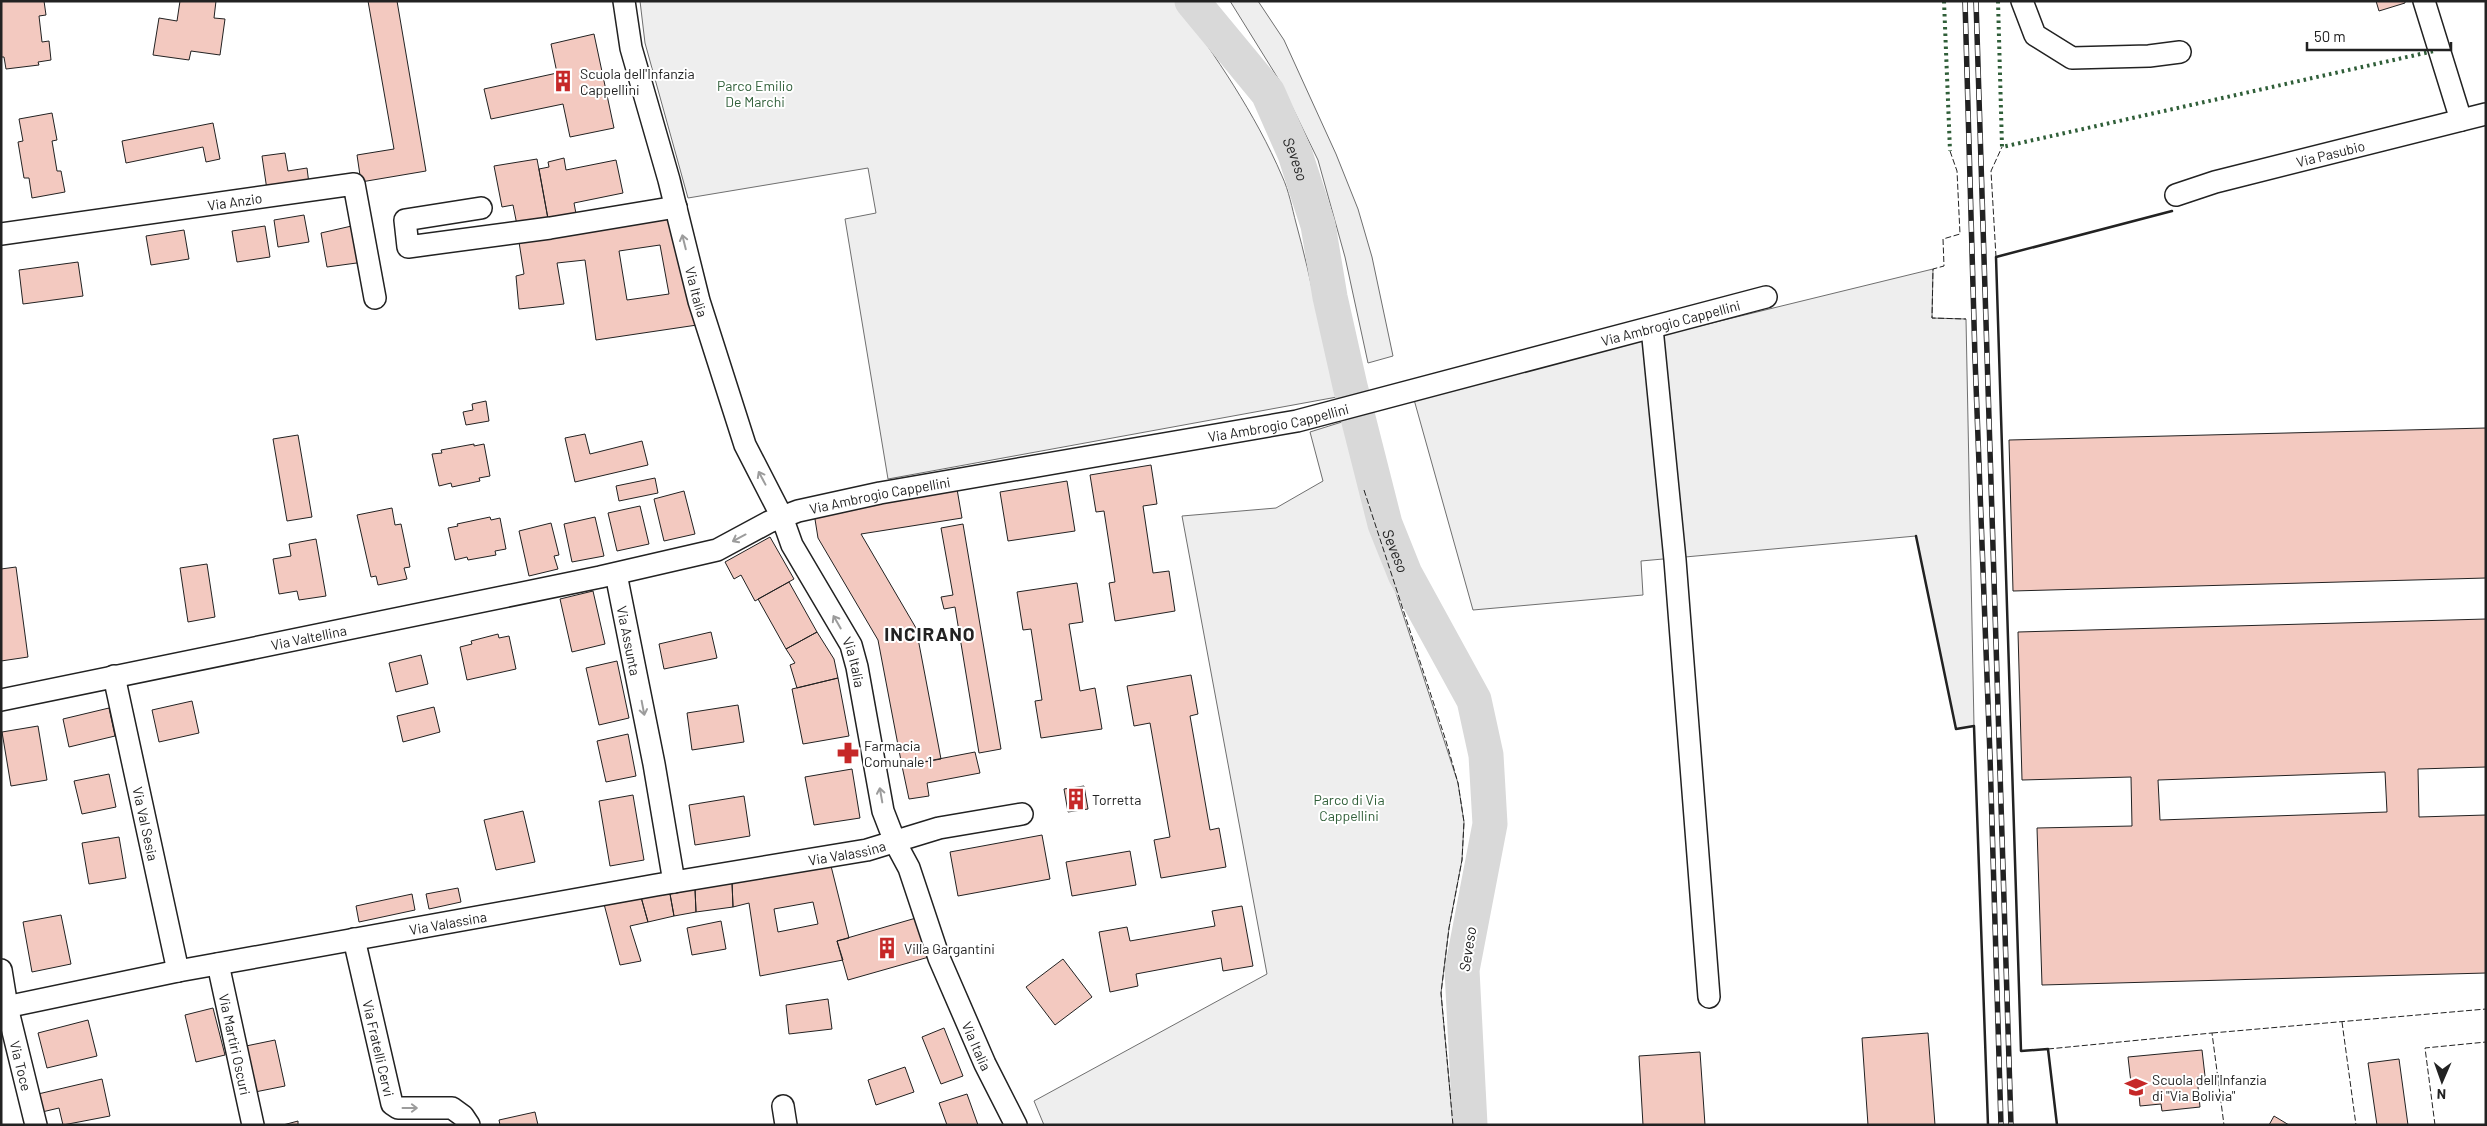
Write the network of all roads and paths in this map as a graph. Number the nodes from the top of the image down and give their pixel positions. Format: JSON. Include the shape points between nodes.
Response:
{"nodes":[{"id":1,"x":624,"y":1,"type":"edge"},
{"id":2,"x":2022,"y":1,"type":"edge"},
{"id":3,"x":2424,"y":1,"type":"edge"},
{"id":4,"x":2180,"y":52,"type":"dead end"},
{"id":5,"x":2486,"y":114,"type":"edge"},
{"id":6,"x":2461,"y":120,"type":"junction"},
{"id":7,"x":2176,"y":195,"type":"dead end"},
{"id":8,"x":676,"y":207,"type":"junction"},
{"id":9,"x":481,"y":208,"type":"dead end"},
{"id":10,"x":1,"y":234,"type":"edge"},
{"id":11,"x":1766,"y":297,"type":"dead end"},
{"id":12,"x":375,"y":298,"type":"dead end"},
{"id":13,"x":1652,"y":328,"type":"junction"},
{"id":14,"x":782,"y":516,"type":"junction"},
{"id":15,"x":616,"y":574,"type":"junction"},
{"id":16,"x":114,"y":676,"type":"junction"},
{"id":17,"x":1,"y":700,"type":"edge"},
{"id":18,"x":1022,"y":814,"type":"dead end"},
{"id":19,"x":895,"y":842,"type":"junction"},
{"id":20,"x":674,"y":882,"type":"junction"},
{"id":21,"x":354,"y":938,"type":"junction"},
{"id":22,"x":218,"y":964,"type":"junction"},
{"id":23,"x":1,"y":970,"type":"edge"},
{"id":24,"x":178,"y":971,"type":"junction"},
{"id":25,"x":1710,"y":997,"type":"dead end"},
{"id":26,"x":4,"y":1007,"type":"edge"},
{"id":27,"x":36,"y":1125,"type":"edge"},
{"id":28,"x":253,"y":1125,"type":"edge"},
{"id":29,"x":469,"y":1125,"type":"edge"},
{"id":30,"x":1016,"y":1125,"type":"edge"}],
"edges":[{"from":1,"to":8,"type":"street","name":"Via Italia","via":[[631,48]]},
{"from":2,"to":4,"type":"street","via":[[2035,35],[2072,58]]},
{"from":3,"to":6,"type":"street"},
{"from":5,"to":6,"type":"street","name":"Via Pasubio"},
{"from":6,"to":7,"type":"street","name":"Via Pasubio","via":[[2215,182]]},
{"from":8,"to":9,"type":"street","via":[[533,231],[408,247],[405,220]]},
{"from":14,"to":8,"type":"street","name":"Via Italia","one_way":true,"via":[[745,445],[710,341]]},
{"from":10,"to":12,"type":"street","name":"Via Anzio","via":[[354,184]]},
{"from":11,"to":13,"type":"street","name":"Via Ambrogio Cappellini"},
{"from":13,"to":14,"type":"street","name":"Via Ambrogio Cappellini","via":[[1297,421],[880,493]]},
{"from":13,"to":25,"type":"street","via":[[1676,570]]},
{"from":14,"to":15,"type":"street","one_way":true,"via":[[717,550]]},
{"from":19,"to":14,"type":"street","name":"Via Italia","one_way":true,"via":[[883,811],[858,667],[851,645],[792,545]]},
{"from":15,"to":16,"type":"street","name":"Via Valtellina"},
{"from":15,"to":20,"type":"street","name":"Via Assunta","one_way":true},
{"from":16,"to":17,"type":"street","name":"Via Valtellina"},
{"from":16,"to":24,"type":"street","name":"Via Val Sesia"},
{"from":18,"to":19,"type":"street","name":"Via Valassina","via":[[939,828]]},
{"from":19,"to":20,"type":"street","name":"Via Valassina","via":[[867,850]]},
{"from":19,"to":30,"type":"street","name":"Via Italia","via":[[909,868],[939,958],[985,1064]]},
{"from":20,"to":21,"type":"street","name":"Via Valassina"},
{"from":21,"to":22,"type":"street","name":"Via Valassina"},
{"from":21,"to":29,"type":"street","name":"Via Fratelli Cervi","one_way":true,"via":[[392,1104],[398,1108],[457,1110]]},
{"from":22,"to":24,"type":"street","name":"Via Valassina"},
{"from":22,"to":28,"type":"street","name":"Via Martiri Oscuri"},
{"from":23,"to":26,"type":"street","name":"Via Toce"},
{"from":24,"to":26,"type":"street","name":"Via Valassina"},
{"from":26,"to":27,"type":"street","name":"Via Toce"}]}
